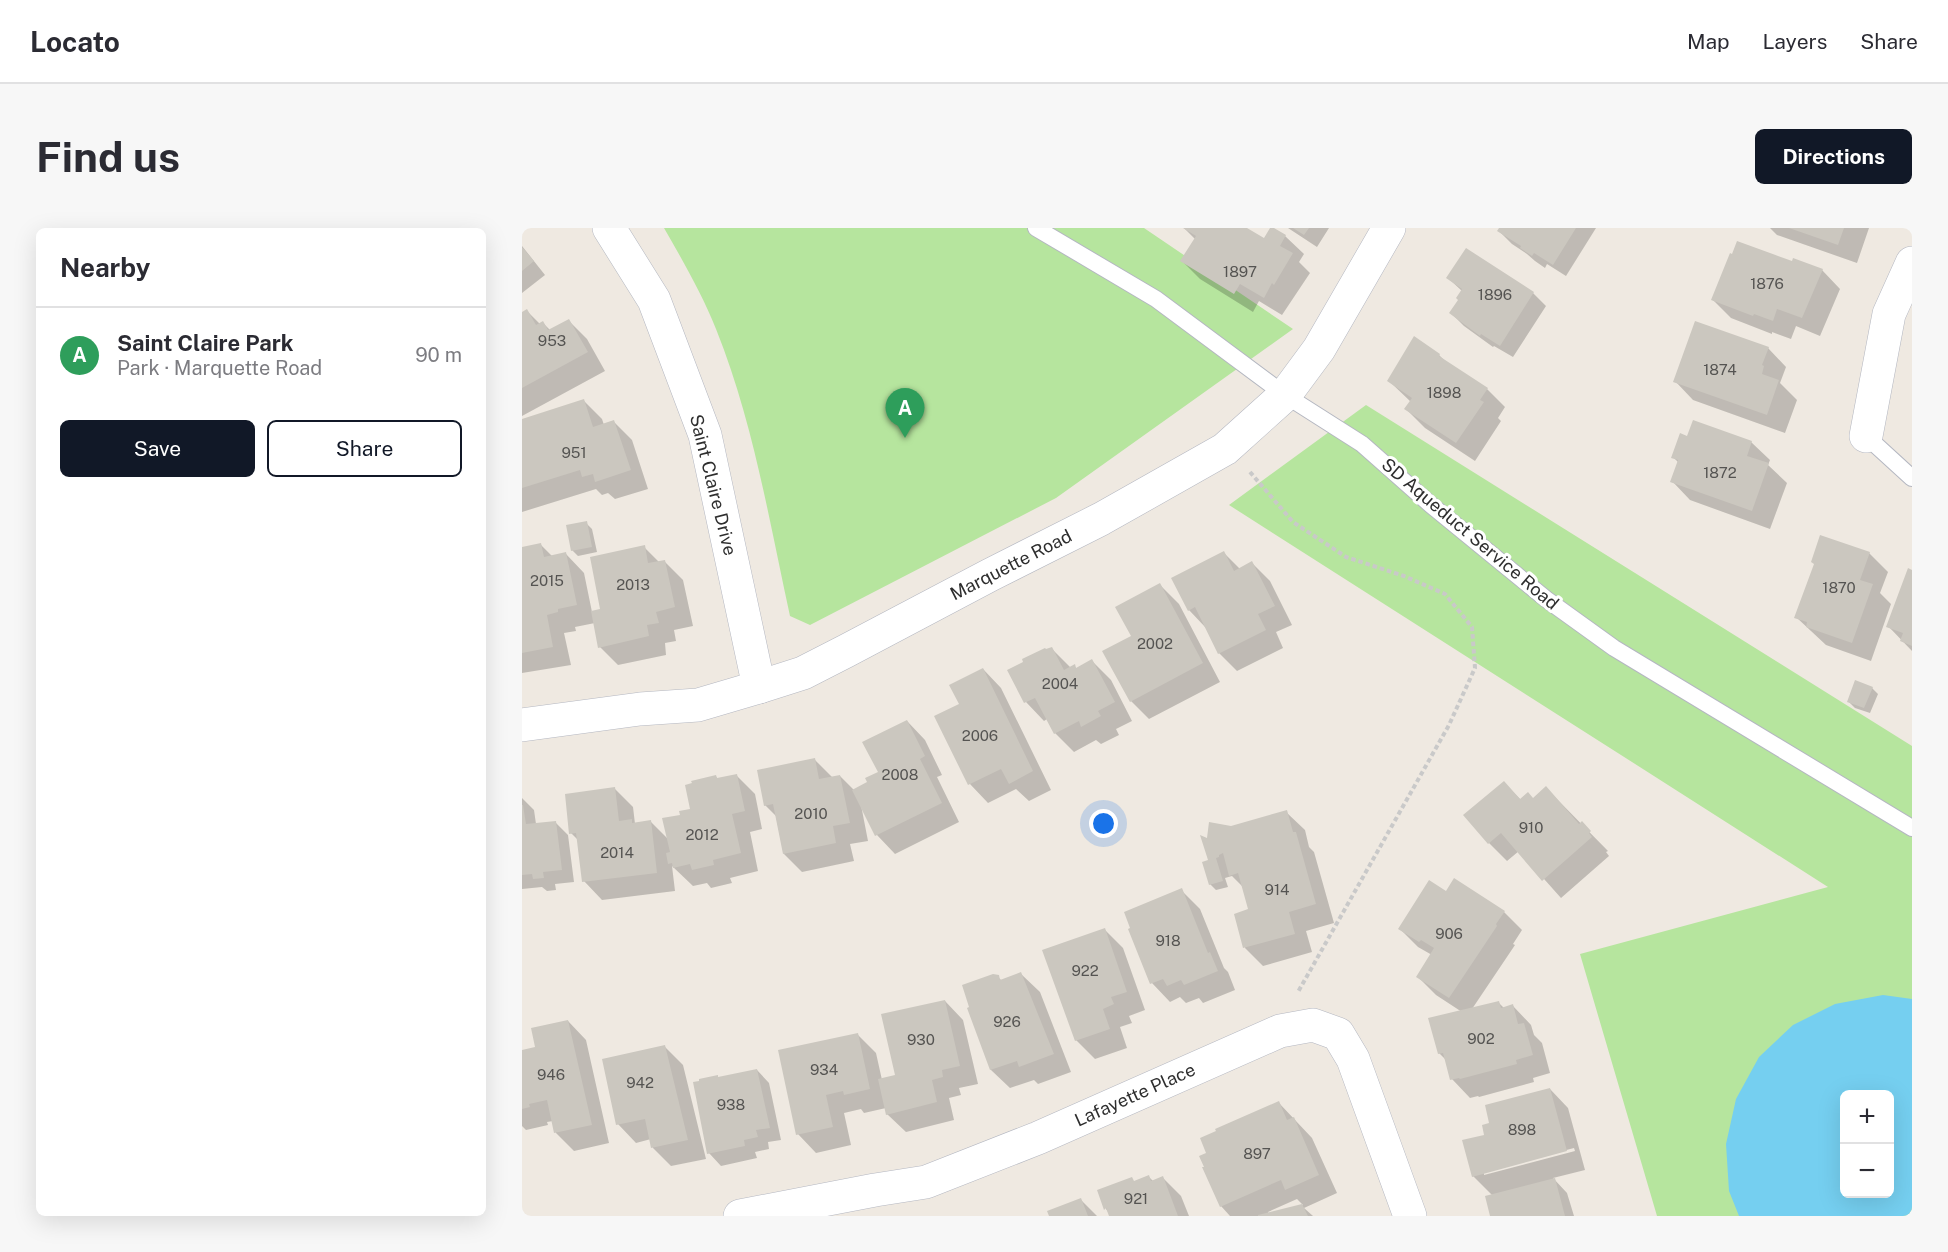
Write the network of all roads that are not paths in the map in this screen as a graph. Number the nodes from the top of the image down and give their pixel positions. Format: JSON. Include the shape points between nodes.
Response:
{"nodes":[{"id":1,"x":609,"y":228,"type":"edge"},
{"id":2,"x":1036,"y":228,"type":"edge"},
{"id":3,"x":1389,"y":228,"type":"edge"},
{"id":4,"x":1912,"y":263,"type":"edge"},
{"id":5,"x":1285,"y":395,"type":"junction"},
{"id":6,"x":1866,"y":436,"type":"joint"},
{"id":7,"x":1912,"y":478,"type":"edge"},
{"id":8,"x":759,"y":687,"type":"junction"},
{"id":9,"x":522,"y":725,"type":"edge"},
{"id":10,"x":1912,"y":828,"type":"edge"},
{"id":11,"x":740,"y":1216,"type":"edge"},
{"id":12,"x":1410,"y":1216,"type":"edge"}],
"edges":[{"from":1,"to":8,"type":"street","name":"Saint Claire Drive","via":[[654,300],[705,435]]},
{"from":2,"to":5,"type":"lane","name":"SD Aqueduct Service Road","via":[[1156,299]]},
{"from":3,"to":5,"type":"street","name":"Marquette Road","via":[[1319,350]]},
{"from":4,"to":6,"type":"street","via":[[1888,314]]},
{"from":5,"to":8,"type":"street","name":"Marquette Road","via":[[1226,449],[1101,519],[802,673]]},
{"from":5,"to":10,"type":"lane","name":"SD Aqueduct Service Road","via":[[1362,444],[1537,592],[1614,648]]},
{"from":6,"to":7,"type":"lane"},
{"from":8,"to":9,"type":"street","name":"Marquette Road","via":[[698,705]]},
{"from":11,"to":12,"type":"street","name":"Lafayette Place","via":[[926,1182],[1038,1138],[1280,1031],[1313,1025],[1338,1034],[1353,1059]]}]}
